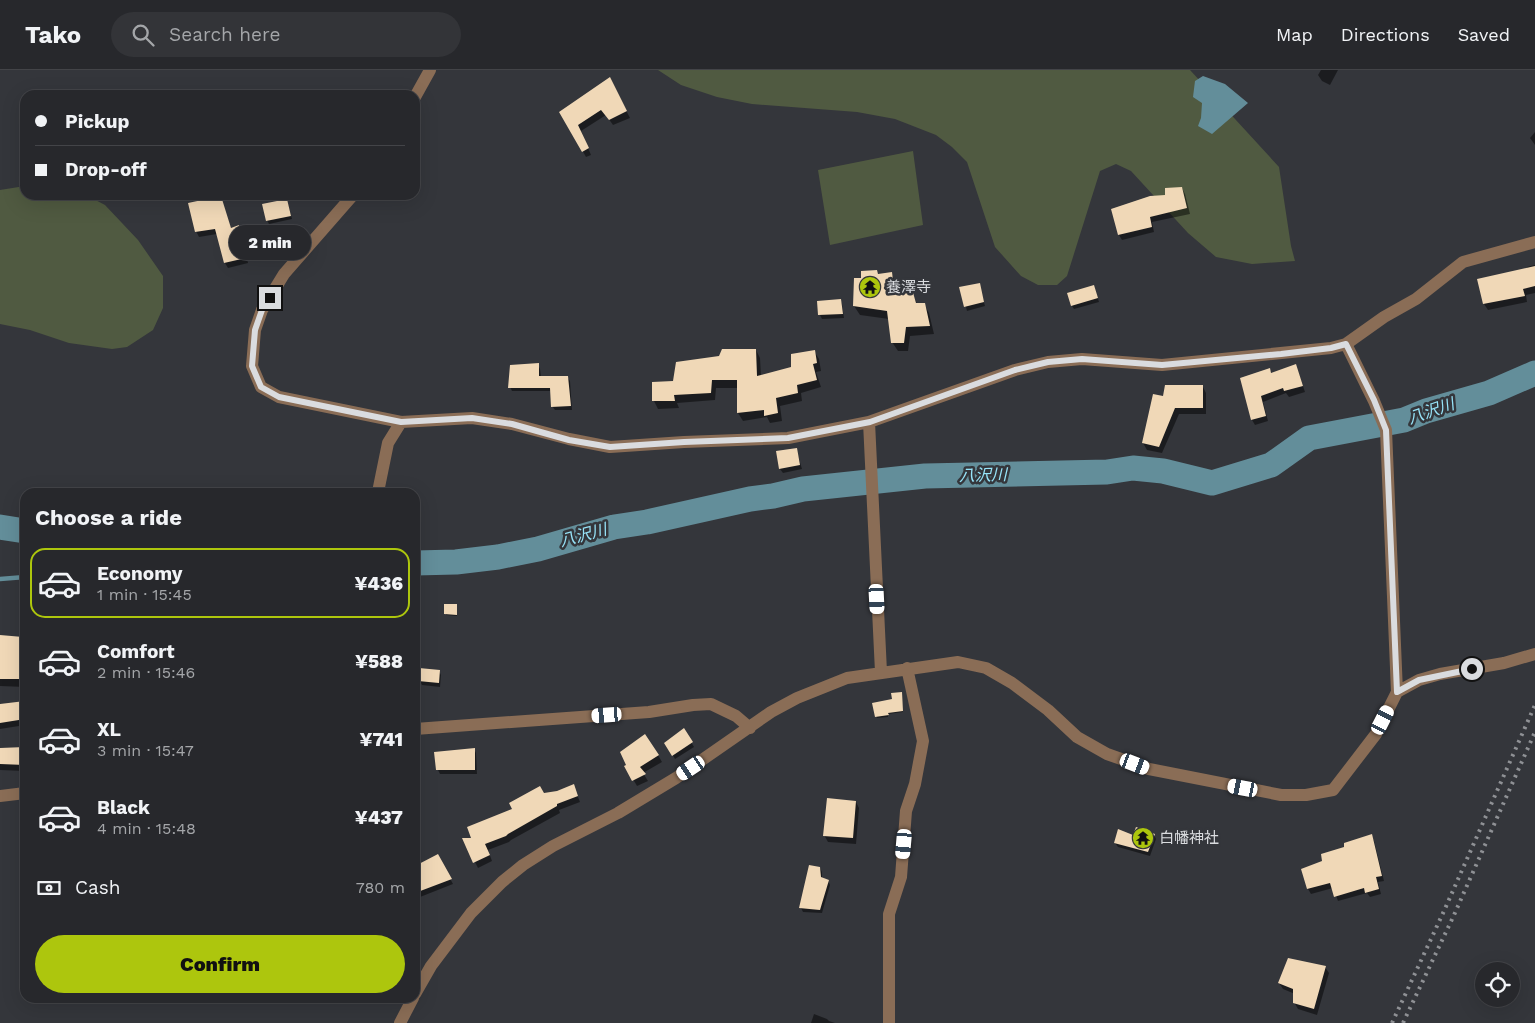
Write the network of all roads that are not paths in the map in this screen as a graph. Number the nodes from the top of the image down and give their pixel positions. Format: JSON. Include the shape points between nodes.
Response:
{"nodes":[{"id":1,"x":430,"y":70,"type":"edge"},
{"id":2,"x":419,"y":90,"type":"edge"},
{"id":3,"x":349,"y":200,"type":"edge"},
{"id":4,"x":1535,"y":242,"type":"edge"},
{"id":5,"x":1346,"y":344,"type":"junction"},
{"id":6,"x":401,"y":422,"type":"junction"},
{"id":7,"x":870,"y":422,"type":"junction"},
{"id":8,"x":379,"y":488,"type":"edge"},
{"id":9,"x":1535,"y":654,"type":"edge"},
{"id":10,"x":907,"y":668,"type":"junction"},
{"id":11,"x":881,"y":672,"type":"junction"},
{"id":12,"x":1397,"y":692,"type":"junction"},
{"id":13,"x":750,"y":728,"type":"junction"},
{"id":14,"x":420,"y":729,"type":"edge"},
{"id":15,"x":20,"y":794,"type":"edge"},
{"id":16,"x":0,"y":796,"type":"edge"},
{"id":17,"x":420,"y":985,"type":"edge"},
{"id":18,"x":410,"y":1003,"type":"edge"},
{"id":19,"x":400,"y":1023,"type":"edge"},
{"id":20,"x":889,"y":1023,"type":"edge"}],
"edges":[{"from":1,"to":2,"type":"street"},
{"from":3,"to":6,"type":"street","via":[[284,274],[262,310],[255,330],[252,366],[261,387],[279,397]]},
{"from":4,"to":5,"type":"street","via":[[1463,262],[1416,299],[1384,316]]},
{"from":5,"to":7,"type":"street","via":[[1281,354],[1162,365],[1082,359],[1048,362],[1015,370]]},
{"from":5,"to":12,"type":"street","via":[[1386,430]]},
{"from":6,"to":7,"type":"street","via":[[472,418],[610,447],[788,438]]},
{"from":6,"to":8,"type":"street","via":[[388,443]]},
{"from":7,"to":11,"type":"street"},
{"from":9,"to":12,"type":"street","via":[[1433,676]]},
{"from":10,"to":11,"type":"street"},
{"from":10,"to":12,"type":"street","via":[[958,662],[986,668],[1012,683],[1077,737],[1107,754],[1149,769],[1281,795],[1333,790],[1376,734]]},
{"from":10,"to":20,"type":"street","via":[[923,741],[906,811],[901,877],[889,914]]},
{"from":11,"to":13,"type":"street","via":[[847,678],[816,689],[771,712]]},
{"from":13,"to":14,"type":"street","via":[[736,716],[711,704]]},
{"from":13,"to":17,"type":"street","via":[[676,778],[523,865],[471,913]]},
{"from":15,"to":16,"type":"street"},
{"from":18,"to":19,"type":"street"}]}
